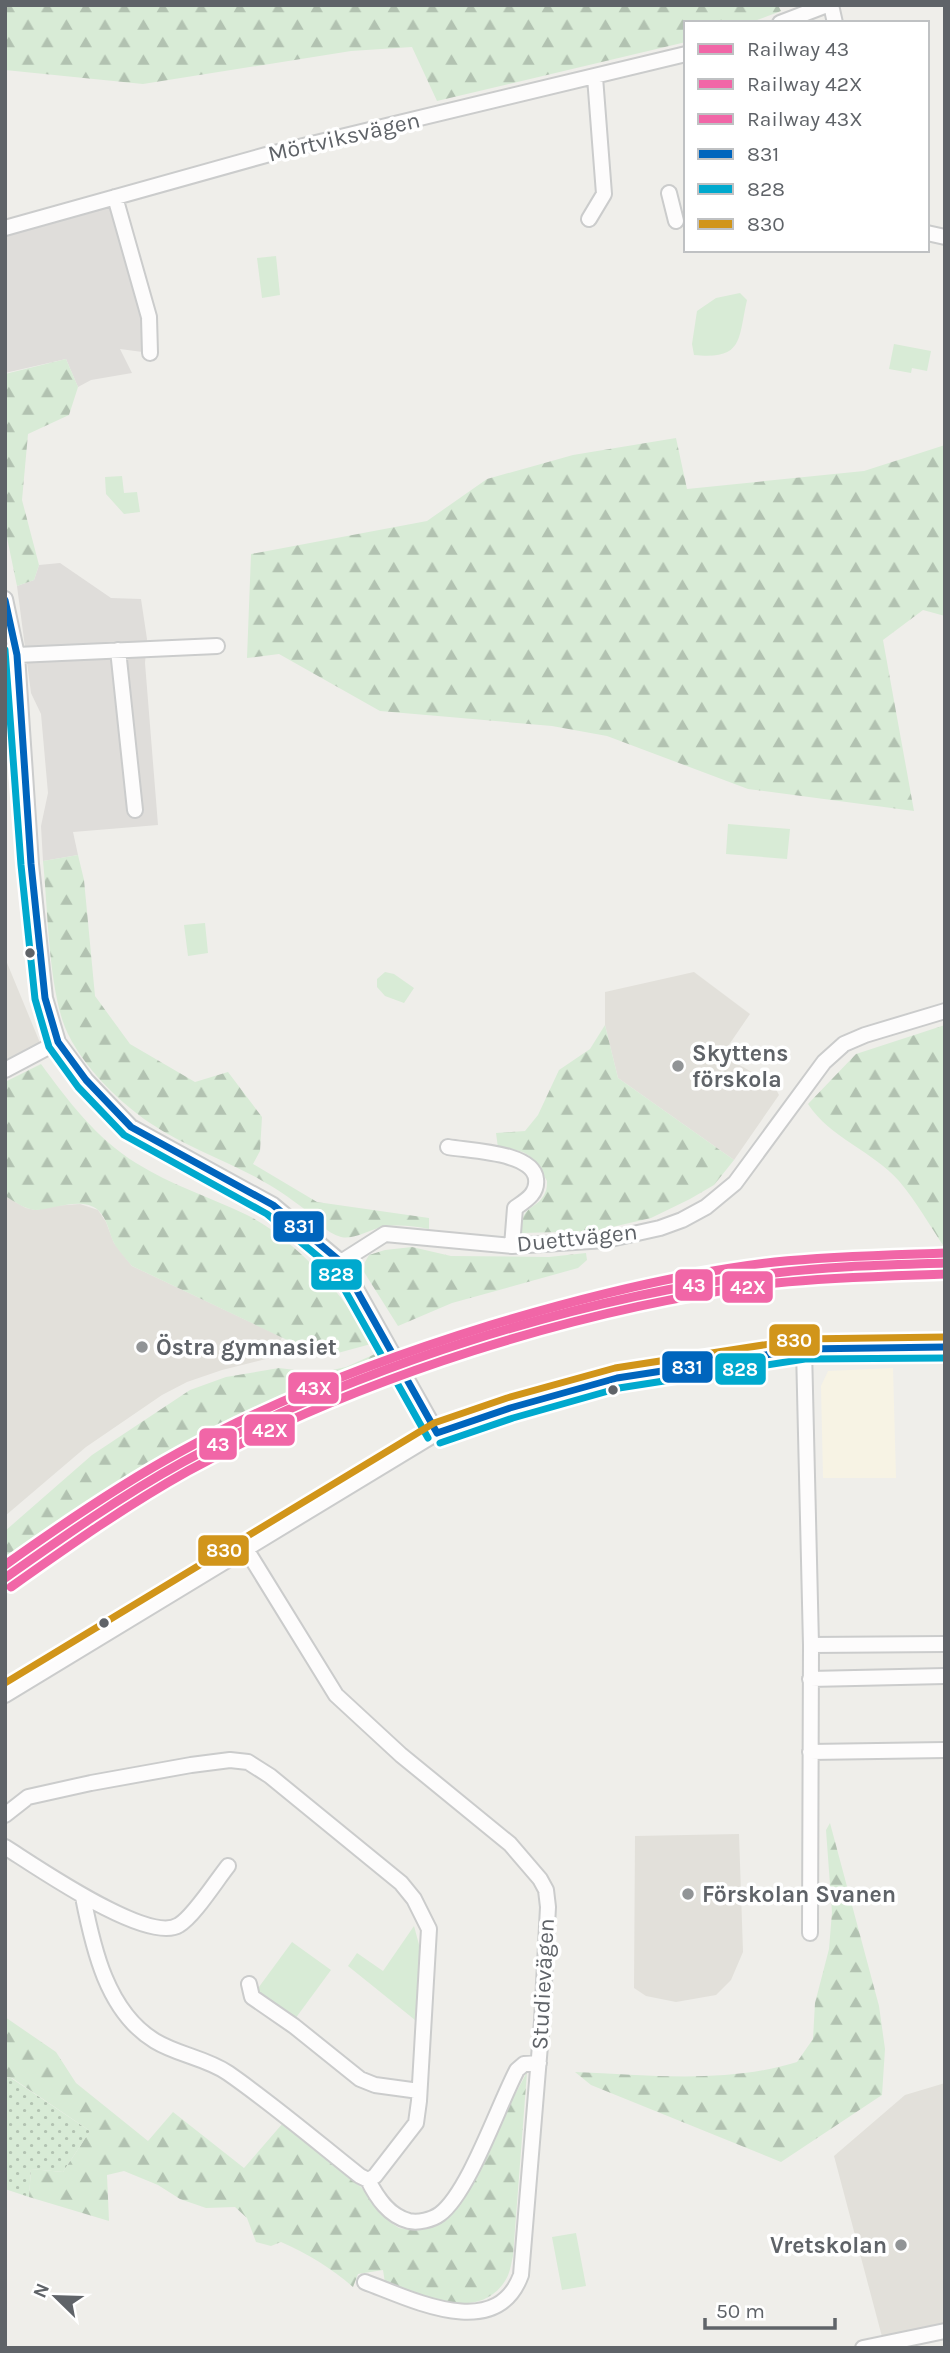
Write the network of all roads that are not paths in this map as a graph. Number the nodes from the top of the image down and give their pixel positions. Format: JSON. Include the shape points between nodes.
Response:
{"nodes":[{"id":1,"x":829,"y":5,"type":"edge"},
{"id":2,"x":785,"y":21,"type":"edge"},
{"id":3,"x":684,"y":55,"type":"edge"},
{"id":4,"x":595,"y":77,"type":"junction"},
{"id":5,"x":669,"y":193,"type":"dead end"},
{"id":6,"x":115,"y":197,"type":"junction"},
{"id":7,"x":590,"y":219,"type":"dead end"},
{"id":8,"x":676,"y":221,"type":"dead end"},
{"id":9,"x":5,"y":228,"type":"edge"},
{"id":10,"x":150,"y":353,"type":"dead end"},
{"id":11,"x":5,"y":599,"type":"edge"},
{"id":12,"x":217,"y":646,"type":"dead end"},
{"id":13,"x":118,"y":650,"type":"junction"},
{"id":14,"x":17,"y":655,"type":"junction"},
{"id":15,"x":135,"y":810,"type":"dead end"},
{"id":16,"x":945,"y":1011,"type":"edge"},
{"id":17,"x":58,"y":1042,"type":"junction"},
{"id":18,"x":5,"y":1070,"type":"edge"},
{"id":19,"x":448,"y":1147,"type":"dead end"},
{"id":20,"x":512,"y":1246,"type":"junction"},
{"id":21,"x":341,"y":1262,"type":"junction"},
{"id":22,"x":945,"y":1347,"type":"edge"},
{"id":23,"x":804,"y":1349,"type":"junction"},
{"id":24,"x":437,"y":1433,"type":"junction"},
{"id":25,"x":246,"y":1549,"type":"junction"},
{"id":26,"x":945,"y":1644,"type":"edge"},
{"id":27,"x":811,"y":1645,"type":"junction"},
{"id":28,"x":945,"y":1676,"type":"edge"},
{"id":29,"x":810,"y":1679,"type":"junction"},
{"id":30,"x":5,"y":1695,"type":"edge"},
{"id":31,"x":945,"y":1750,"type":"edge"},
{"id":32,"x":810,"y":1752,"type":"junction"},
{"id":33,"x":5,"y":1815,"type":"edge"},
{"id":34,"x":5,"y":1847,"type":"edge"},
{"id":35,"x":228,"y":1866,"type":"dead end"},
{"id":36,"x":83,"y":1897,"type":"junction"},
{"id":37,"x":810,"y":1933,"type":"dead end"},
{"id":38,"x":249,"y":1984,"type":"dead end"},
{"id":39,"x":539,"y":2063,"type":"junction"},
{"id":40,"x":419,"y":2091,"type":"junction"},
{"id":41,"x":368,"y":2180,"type":"junction"},
{"id":42,"x":365,"y":2282,"type":"dead end"},
{"id":43,"x":945,"y":2331,"type":"edge"},
{"id":44,"x":863,"y":2348,"type":"edge"}],
"edges":[{"from":1,"to":2,"type":"street"},
{"from":3,"to":4,"type":"street","name":"Mörtviksvägen"},
{"from":4,"to":6,"type":"street","name":"Mörtviksvägen","via":[[266,155]]},
{"from":4,"to":7,"type":"street","via":[[604,194]]},
{"from":5,"to":8,"type":"street"},
{"from":6,"to":9,"type":"street","name":"Mörtviksvägen"},
{"from":6,"to":10,"type":"street","via":[[149,317]]},
{"from":11,"to":14,"type":"street"},
{"from":12,"to":13,"type":"street"},
{"from":13,"to":14,"type":"street"},
{"from":13,"to":15,"type":"street"},
{"from":14,"to":17,"type":"street","via":[[31,864],[46,998]]},
{"from":16,"to":20,"type":"street","name":"Duettvägen","via":[[844,1044],[824,1062],[735,1183],[706,1207],[660,1228],[606,1240]]},
{"from":17,"to":18,"type":"street"},
{"from":17,"to":21,"type":"street","via":[[86,1080],[131,1127],[273,1205]]},
{"from":19,"to":20,"type":"street","via":[[511,1157],[528,1164],[537,1177],[536,1189],[515,1208]]},
{"from":20,"to":21,"type":"street","name":"Duettvägen","via":[[385,1234]]},
{"from":21,"to":24,"type":"street"},
{"from":22,"to":23,"type":"street"},
{"from":23,"to":24,"type":"street","via":[[617,1378]]},
{"from":23,"to":27,"type":"street"},
{"from":24,"to":25,"type":"street"},
{"from":25,"to":30,"type":"street"},
{"from":25,"to":39,"type":"street","name":"Studievägen","via":[[335,1695],[510,1844],[546,1890]]},
{"from":26,"to":27,"type":"street"},
{"from":27,"to":29,"type":"street"},
{"from":28,"to":29,"type":"street"},
{"from":29,"to":32,"type":"street"},
{"from":31,"to":32,"type":"street"},
{"from":32,"to":37,"type":"street"},
{"from":33,"to":40,"type":"street","via":[[28,1797],[191,1765],[248,1762],[270,1776],[401,1883],[429,1929]]},
{"from":34,"to":36,"type":"street"},
{"from":35,"to":36,"type":"street","via":[[179,1926],[138,1923]]},
{"from":36,"to":41,"type":"street","via":[[92,1943],[130,2024],[156,2042],[227,2072]]},
{"from":38,"to":40,"type":"street","via":[[252,1997],[360,2079]]},
{"from":39,"to":41,"type":"street","via":[[524,2064],[517,2070],[472,2167],[438,2216],[416,2222],[397,2218],[376,2197]]},
{"from":39,"to":42,"type":"street","name":"Studievägen","via":[[521,2275],[509,2297],[474,2312],[443,2310]]},
{"from":40,"to":41,"type":"street","via":[[416,2123]]},
{"from":43,"to":44,"type":"street"}]}
